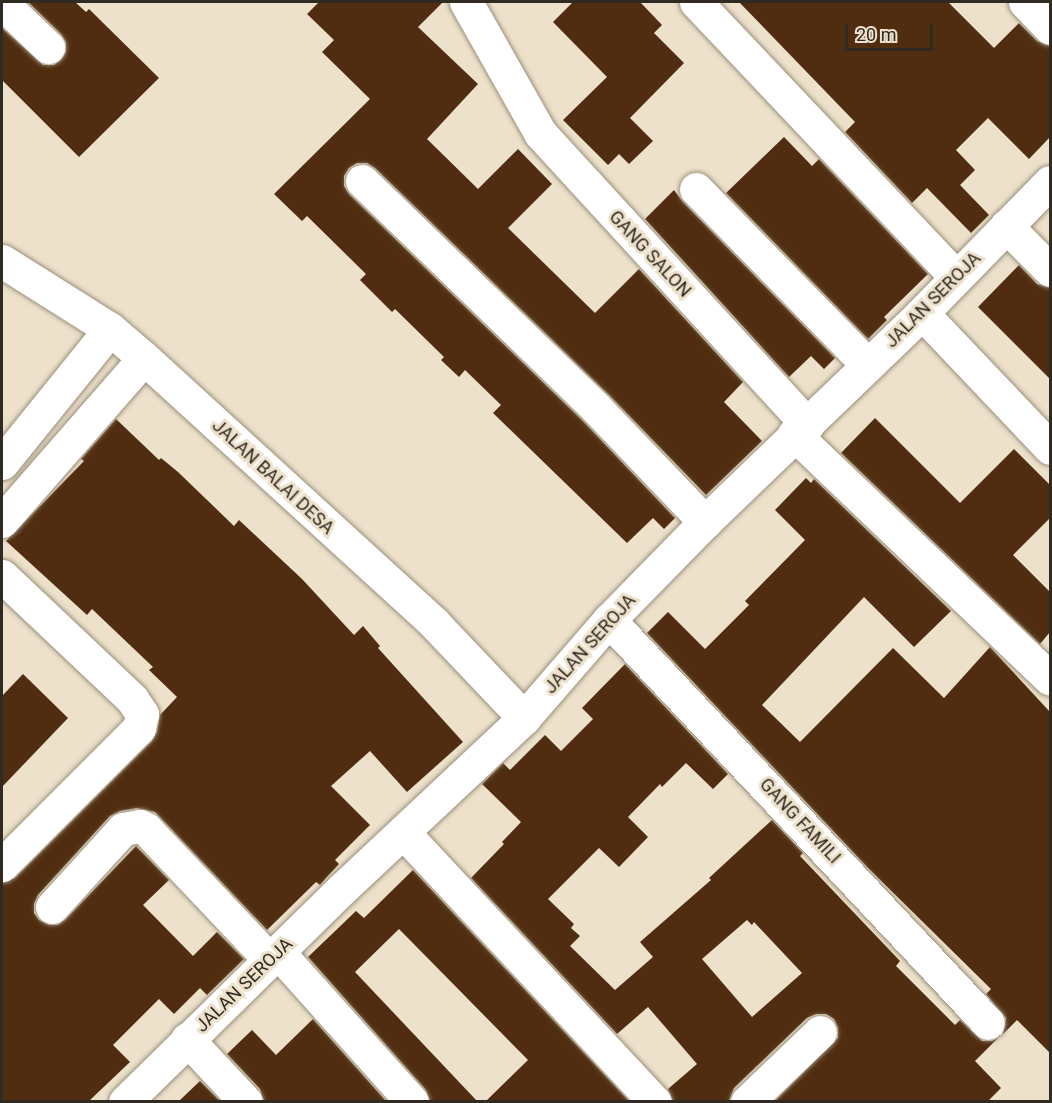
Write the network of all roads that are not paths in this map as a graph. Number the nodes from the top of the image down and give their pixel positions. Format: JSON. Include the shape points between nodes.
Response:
{"nodes":[{"id":1,"x":466,"y":2,"type":"edge"},
{"id":2,"x":696,"y":2,"type":"edge"},
{"id":3,"x":1025,"y":2,"type":"edge"},
{"id":4,"x":2,"y":3,"type":"edge"},
{"id":5,"x":1050,"y":28,"type":"edge"},
{"id":6,"x":48,"y":47,"type":"dead end"},
{"id":7,"x":362,"y":181,"type":"dead end"},
{"id":8,"x":1050,"y":182,"type":"edge"},
{"id":9,"x":696,"y":189,"type":"dead end"},
{"id":10,"x":1006,"y":226,"type":"junction"},
{"id":11,"x":2,"y":261,"type":"edge"},
{"id":12,"x":1050,"y":270,"type":"edge"},
{"id":13,"x":956,"y":277,"type":"junction"},
{"id":14,"x":922,"y":314,"type":"junction"},
{"id":15,"x":110,"y":329,"type":"junction"},
{"id":16,"x":144,"y":358,"type":"junction"},
{"id":17,"x":868,"y":365,"type":"junction"},
{"id":18,"x":801,"y":429,"type":"junction"},
{"id":19,"x":1050,"y":448,"type":"edge"},
{"id":20,"x":2,"y":463,"type":"edge"},
{"id":21,"x":2,"y":521,"type":"edge"},
{"id":22,"x":705,"y":522,"type":"junction"},
{"id":23,"x":2,"y":576,"type":"edge"},
{"id":24,"x":609,"y":620,"type":"junction"},
{"id":25,"x":1050,"y":680,"type":"edge"},
{"id":26,"x":524,"y":718,"type":"junction"},
{"id":27,"x":403,"y":832,"type":"junction"},
{"id":28,"x":2,"y":865,"type":"edge"},
{"id":29,"x":51,"y":908,"type":"dead end"},
{"id":30,"x":274,"y":956,"type":"junction"},
{"id":31,"x":988,"y":1023,"type":"dead end"},
{"id":32,"x":820,"y":1032,"type":"dead end"},
{"id":33,"x":187,"y":1039,"type":"junction"},
{"id":34,"x":125,"y":1101,"type":"edge"},
{"id":35,"x":246,"y":1101,"type":"edge"},
{"id":36,"x":411,"y":1101,"type":"edge"},
{"id":37,"x":655,"y":1101,"type":"edge"},
{"id":38,"x":747,"y":1101,"type":"edge"}],
"edges":[{"from":1,"to":18,"type":"street","name":"GANG SALON","via":[[540,132]]},
{"from":2,"to":13,"type":"street"},
{"from":3,"to":5,"type":"street"},
{"from":4,"to":6,"type":"street"},
{"from":7,"to":22,"type":"street","via":[[596,408]]},
{"from":8,"to":10,"type":"street","name":"JALAN SEROJA"},
{"from":9,"to":17,"type":"street"},
{"from":10,"to":12,"type":"street"},
{"from":10,"to":13,"type":"street","name":"JALAN SEROJA"},
{"from":11,"to":15,"type":"street","name":"JALAN BALAI DESA"},
{"from":13,"to":14,"type":"street","name":"JALAN SEROJA"},
{"from":14,"to":17,"type":"street","name":"JALAN SEROJA"},
{"from":14,"to":19,"type":"street"},
{"from":15,"to":16,"type":"street","name":"JALAN BALAI DESA"},
{"from":15,"to":20,"type":"street"},
{"from":16,"to":21,"type":"street"},
{"from":16,"to":26,"type":"street","name":"JALAN BALAI DESA","via":[[434,623]]},
{"from":17,"to":18,"type":"street","name":"JALAN SEROJA"},
{"from":18,"to":22,"type":"street","name":"JALAN SEROJA"},
{"from":18,"to":25,"type":"street","name":"GANG SALON"},
{"from":22,"to":24,"type":"street","name":"JALAN SEROJA"},
{"from":23,"to":28,"type":"street","via":[[132,699],[142,714],[134,734]]},
{"from":24,"to":26,"type":"street","name":"JALAN SEROJA"},
{"from":24,"to":31,"type":"street","name":"GANG FAMILI"},
{"from":26,"to":27,"type":"street","name":"JALAN SEROJA"},
{"from":27,"to":30,"type":"street","name":"JALAN SEROJA"},
{"from":27,"to":37,"type":"street"},
{"from":29,"to":30,"type":"street","via":[[123,829],[140,826]]},
{"from":30,"to":33,"type":"street","name":"JALAN SEROJA"},
{"from":30,"to":36,"type":"street"},
{"from":32,"to":38,"type":"street"},
{"from":33,"to":34,"type":"street","name":"JALAN SEROJA"},
{"from":33,"to":35,"type":"street"}]}
